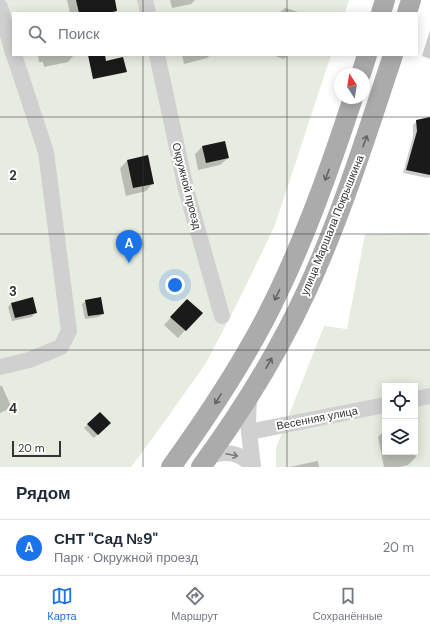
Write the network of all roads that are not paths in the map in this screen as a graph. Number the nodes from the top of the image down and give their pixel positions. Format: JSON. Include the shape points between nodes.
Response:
{"nodes":[{"id":1,"x":145,"y":0,"type":"edge"},
{"id":2,"x":385,"y":0,"type":"edge"},
{"id":3,"x":411,"y":0,"type":"edge"},
{"id":4,"x":0,"y":7,"type":"edge"},
{"id":5,"x":148,"y":12,"type":"edge"},
{"id":6,"x":381,"y":12,"type":"edge"},
{"id":7,"x":407,"y":12,"type":"edge"},
{"id":8,"x":4,"y":38,"type":"edge"},
{"id":9,"x":12,"y":52,"type":"edge"},
{"id":10,"x":14,"y":56,"type":"edge"},
{"id":11,"x":157,"y":56,"type":"edge"},
{"id":12,"x":367,"y":56,"type":"edge"},
{"id":13,"x":393,"y":56,"type":"edge"},
{"id":14,"x":363,"y":68,"type":"edge"},
{"id":15,"x":351,"y":104,"type":"edge"},
{"id":16,"x":222,"y":316,"type":"dead end"},
{"id":17,"x":0,"y":367,"type":"edge"},
{"id":18,"x":249,"y":396,"type":"junction"},
{"id":19,"x":430,"y":396,"type":"edge"},
{"id":20,"x":418,"y":398,"type":"edge"},
{"id":21,"x":382,"y":406,"type":"edge"},
{"id":22,"x":249,"y":432,"type":"junction"},
{"id":23,"x":205,"y":462,"type":"edge"},
{"id":24,"x":171,"y":467,"type":"edge"},
{"id":25,"x":253,"y":467,"type":"edge"}],
"edges":[{"from":1,"to":5,"type":"street"},
{"from":2,"to":6,"type":"main road"},
{"from":3,"to":7,"type":"main road"},
{"from":4,"to":8,"type":"street"},
{"from":8,"to":9,"type":"street"},
{"from":10,"to":17,"type":"street","via":[[46,152],[69,331],[61,347],[29,360]]},
{"from":11,"to":16,"type":"street","name":"Окружной проезд","via":[[186,189]]},
{"from":12,"to":14,"type":"main road"},
{"from":18,"to":13,"type":"main road","name":"улица Маршала Покрышкина","one_way":true,"via":[[286,332],[319,263],[353,174]]},
{"from":15,"to":24,"type":"main road","name":"улица Маршала Покрышкина","one_way":true,"via":[[313,211],[276,298],[232,378]]},
{"from":18,"to":22,"type":"street"},
{"from":18,"to":23,"type":"main road","name":"улица Маршала Покрышкина"},
{"from":19,"to":20,"type":"street"},
{"from":21,"to":22,"type":"street","name":"Весенняя улица"},
{"from":22,"to":25,"type":"street"},
{"from":23,"to":25,"type":"street","one_way":true,"via":[[220,453],[235,454]]}]}
